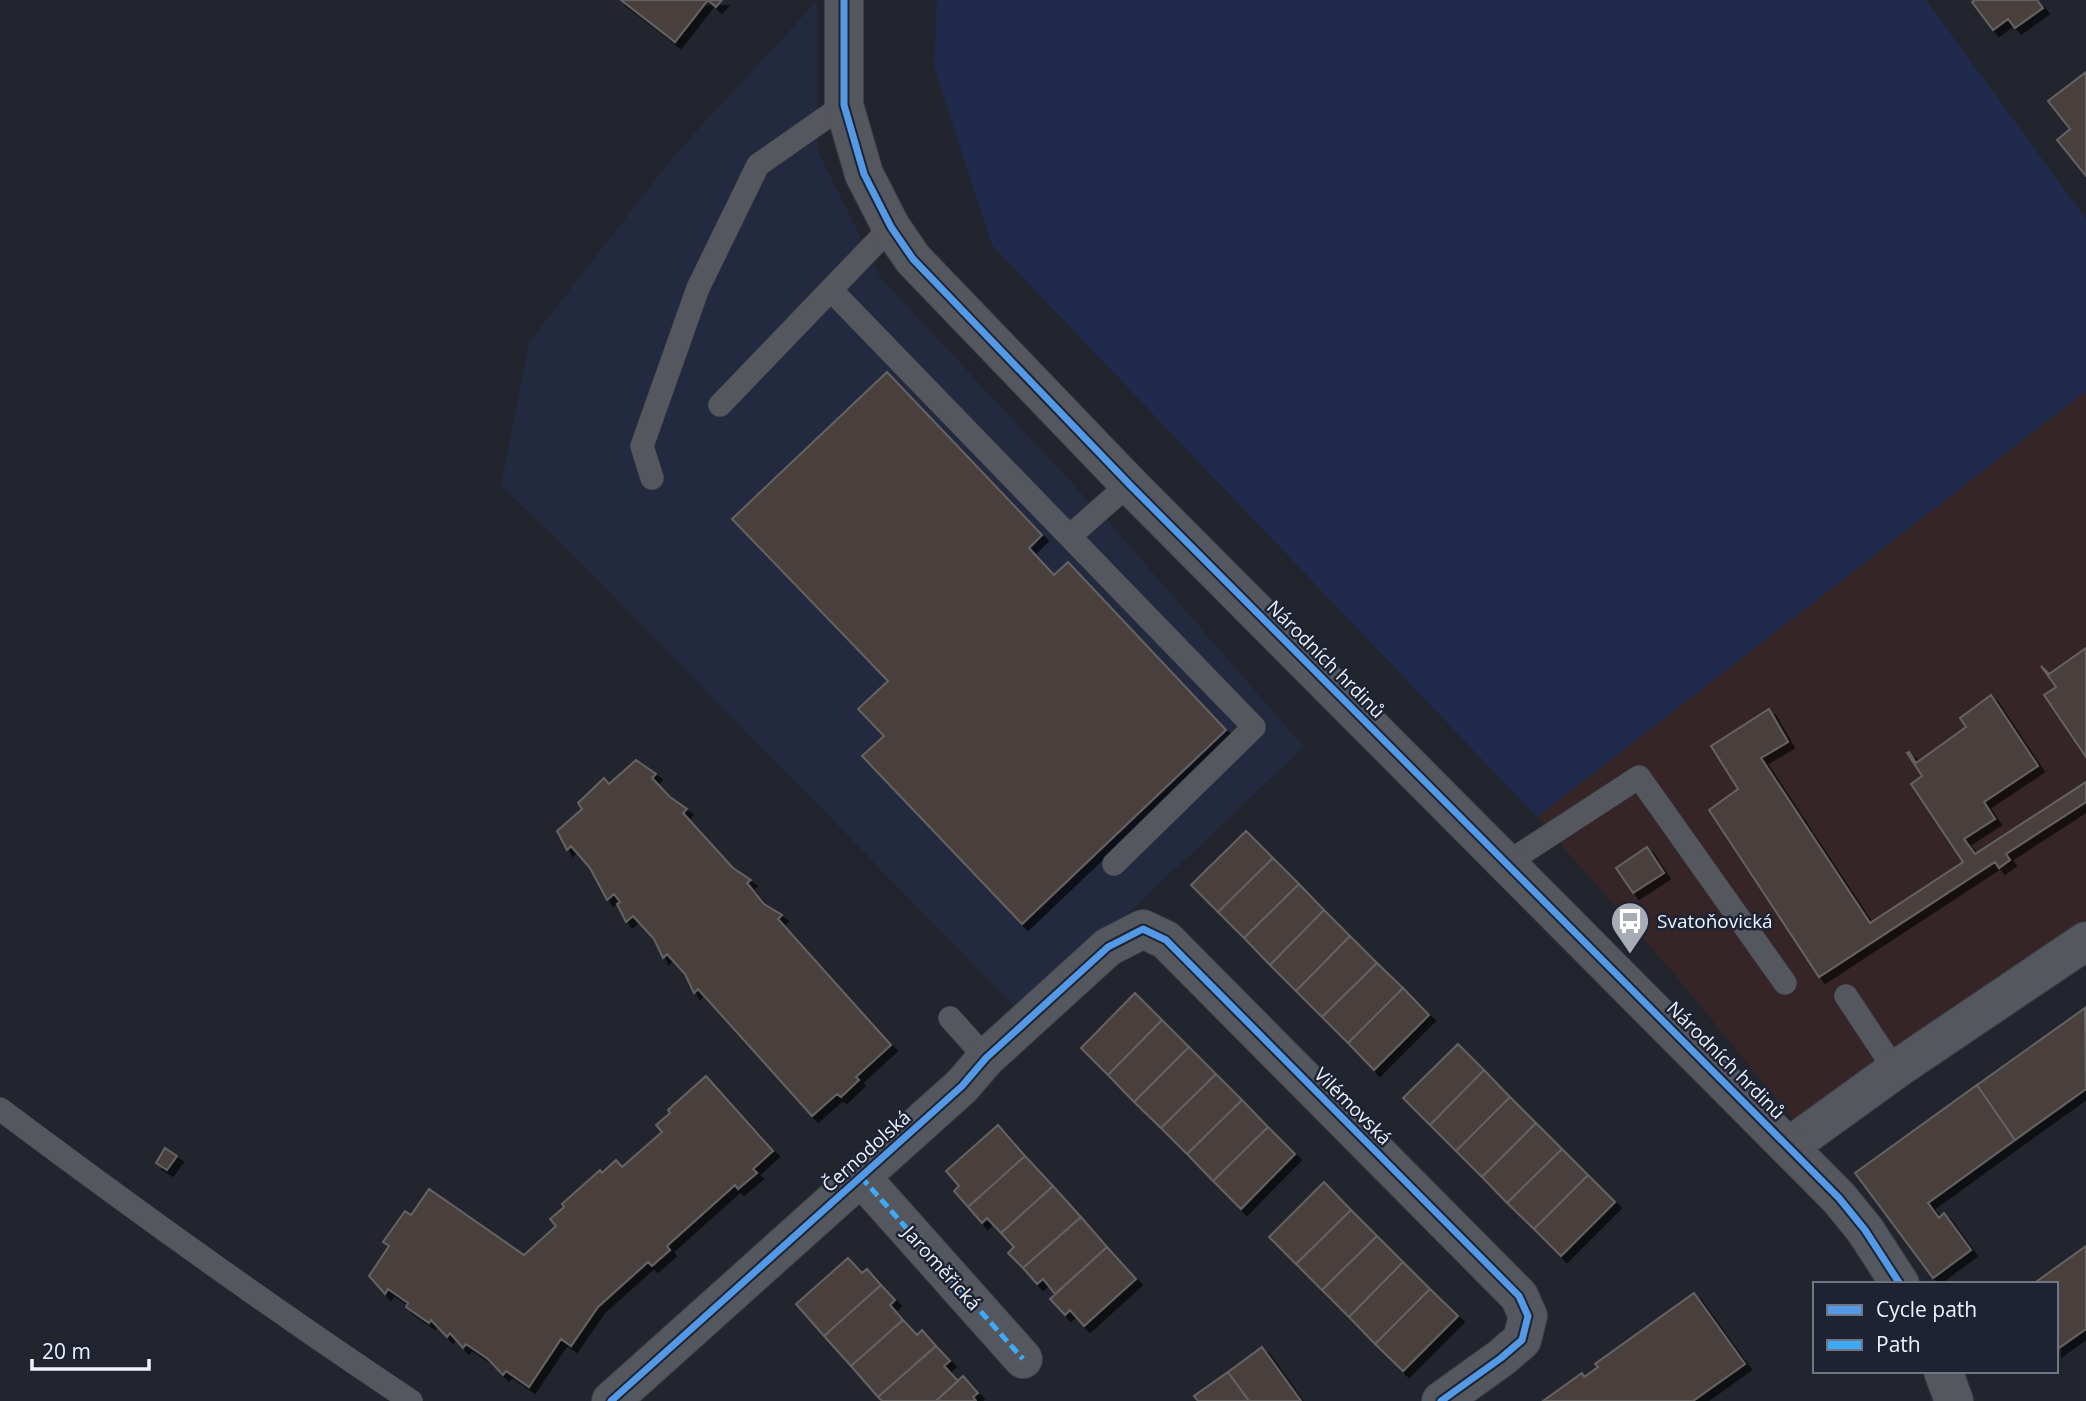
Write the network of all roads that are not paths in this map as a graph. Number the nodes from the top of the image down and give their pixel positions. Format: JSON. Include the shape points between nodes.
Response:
{"nodes":[{"id":1,"x":844,"y":0,"type":"edge"},
{"id":2,"x":844,"y":105,"type":"junction"},
{"id":3,"x":891,"y":227,"type":"junction"},
{"id":4,"x":831,"y":290,"type":"junction"},
{"id":5,"x":720,"y":405,"type":"dead end"},
{"id":6,"x":652,"y":478,"type":"dead end"},
{"id":7,"x":1129,"y":484,"type":"junction"},
{"id":8,"x":1070,"y":536,"type":"junction"},
{"id":9,"x":1507,"y":863,"type":"junction"},
{"id":10,"x":1114,"y":864,"type":"dead end"},
{"id":11,"x":1143,"y":929,"type":"joint"},
{"id":12,"x":2086,"y":941,"type":"edge"},
{"id":13,"x":1785,"y":983,"type":"dead end"},
{"id":14,"x":1846,"y":996,"type":"dead end"},
{"id":15,"x":950,"y":1018,"type":"dead end"},
{"id":16,"x":986,"y":1058,"type":"junction"},
{"id":17,"x":1895,"y":1070,"type":"junction"},
{"id":18,"x":0,"y":1109,"type":"edge"},
{"id":19,"x":1790,"y":1146,"type":"junction"},
{"id":20,"x":861,"y":1177,"type":"junction"},
{"id":21,"x":1899,"y":1282,"type":"edge"},
{"id":22,"x":1023,"y":1359,"type":"dead end"},
{"id":23,"x":1944,"y":1373,"type":"edge"},
{"id":24,"x":411,"y":1401,"type":"edge"},
{"id":25,"x":611,"y":1401,"type":"edge"},
{"id":26,"x":1441,"y":1401,"type":"edge"},
{"id":27,"x":1954,"y":1401,"type":"edge"}],
"edges":[{"from":1,"to":2,"type":"street","name":"Národních hrdinů"},
{"from":2,"to":3,"type":"street","name":"Národních hrdinů","via":[[864,174]]},
{"from":2,"to":6,"type":"lane","via":[[758,165],[698,288],[642,446]]},
{"from":3,"to":4,"type":"lane"},
{"from":3,"to":7,"type":"street","name":"Národních hrdinů","via":[[913,259]]},
{"from":4,"to":5,"type":"lane"},
{"from":4,"to":8,"type":"lane"},
{"from":7,"to":8,"type":"lane"},
{"from":7,"to":9,"type":"street","name":"Národních hrdinů"},
{"from":8,"to":10,"type":"lane","via":[[1254,727]]},
{"from":9,"to":13,"type":"lane","via":[[1639,777]]},
{"from":9,"to":19,"type":"street","name":"Národních hrdinů"},
{"from":11,"to":16,"type":"street","name":"Černodolská","via":[[1108,947]]},
{"from":11,"to":26,"type":"street","name":"Vilémovská","via":[[1166,940],[1519,1296],[1528,1316],[1522,1340]]},
{"from":12,"to":17,"type":"street"},
{"from":14,"to":17,"type":"lane"},
{"from":15,"to":16,"type":"lane"},
{"from":16,"to":20,"type":"street","name":"Černodolská"},
{"from":17,"to":19,"type":"street"},
{"from":18,"to":24,"type":"lane","via":[[279,1313]]},
{"from":19,"to":21,"type":"street","name":"Národních hrdinů","via":[[1865,1230]]},
{"from":20,"to":22,"type":"street","name":"Jaroměřická"},
{"from":20,"to":25,"type":"street","name":"Černodolská"},
{"from":23,"to":27,"type":"street"}]}
